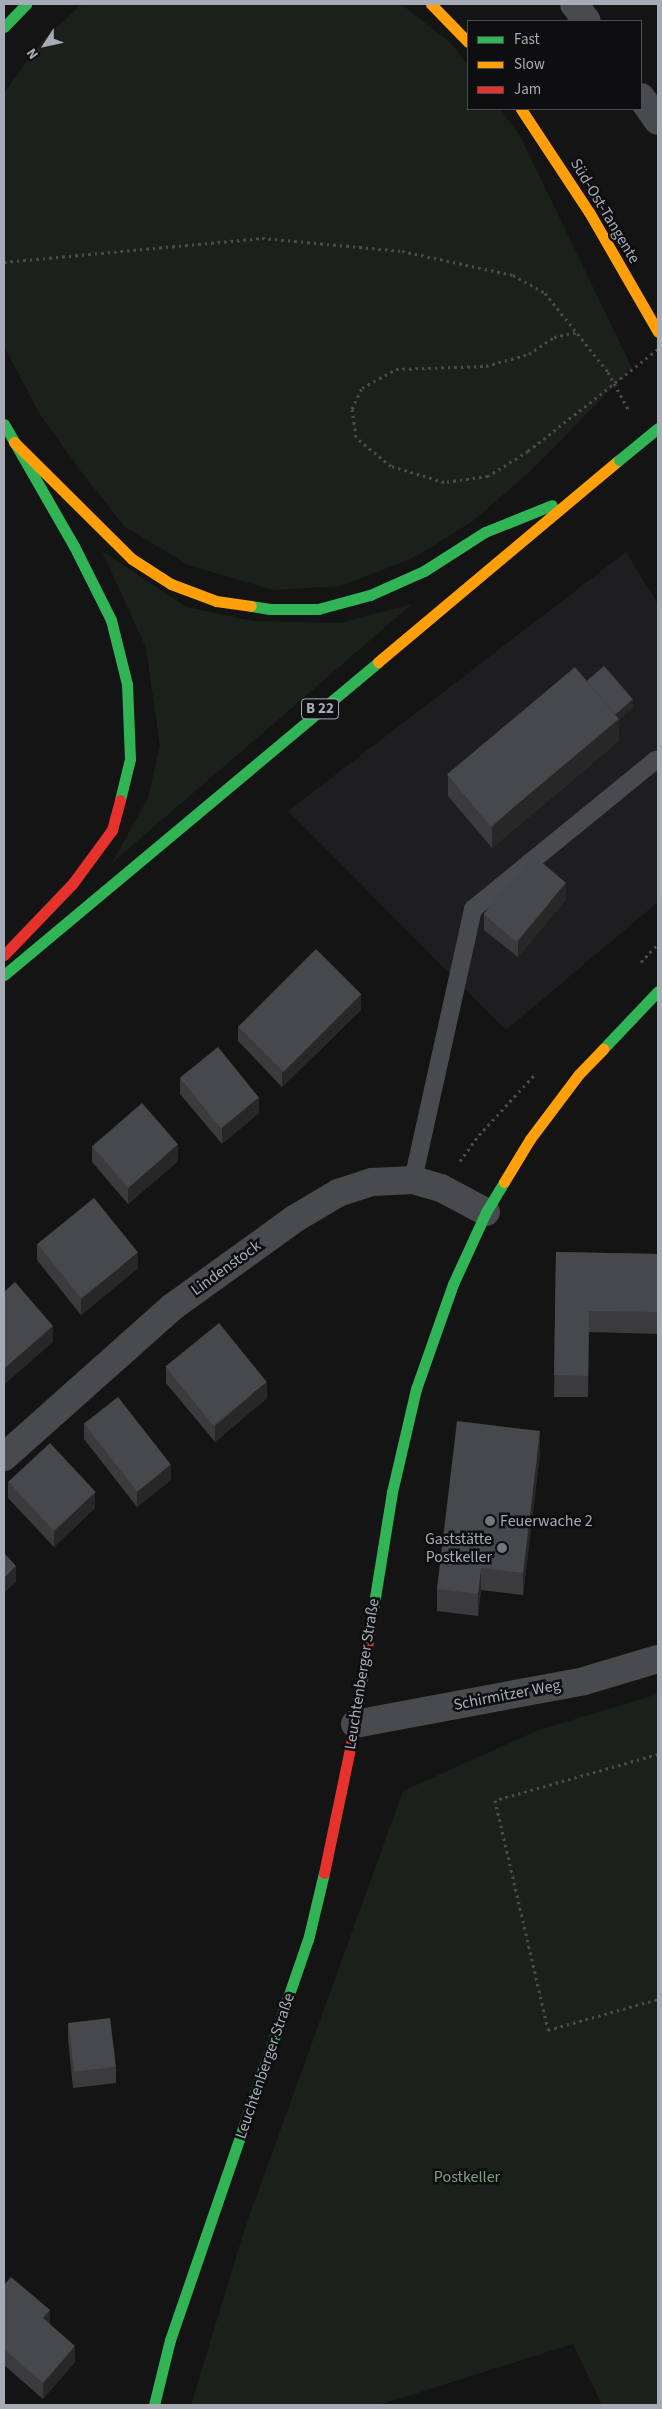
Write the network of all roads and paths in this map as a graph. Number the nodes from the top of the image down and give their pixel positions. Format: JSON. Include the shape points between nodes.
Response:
{"nodes":[{"id":1,"x":26,"y":4,"type":"edge"},
{"id":2,"x":431,"y":4,"type":"edge"},
{"id":3,"x":574,"y":4,"type":"edge"},
{"id":4,"x":586,"y":20,"type":"edge"},
{"id":5,"x":4,"y":27,"type":"edge"},
{"id":6,"x":467,"y":41,"type":"edge"},
{"id":7,"x":642,"y":98,"type":"edge"},
{"id":8,"x":522,"y":110,"type":"edge"},
{"id":9,"x":658,"y":121,"type":"edge"},
{"id":10,"x":4,"y":262,"type":"edge"},
{"id":11,"x":578,"y":332,"type":"junction"},
{"id":12,"x":658,"y":332,"type":"edge"},
{"id":13,"x":658,"y":349,"type":"edge"},
{"id":14,"x":631,"y":414,"type":"dead end"},
{"id":15,"x":4,"y":424,"type":"edge"},
{"id":16,"x":658,"y":428,"type":"edge"},
{"id":17,"x":14,"y":442,"type":"junction"},
{"id":18,"x":577,"y":494,"type":"junction"},
{"id":19,"x":656,"y":760,"type":"dead end"},
{"id":20,"x":4,"y":954,"type":"edge"},
{"id":21,"x":4,"y":975,"type":"edge"},
{"id":22,"x":658,"y":991,"type":"edge"},
{"id":23,"x":413,"y":1180,"type":"junction"},
{"id":24,"x":486,"y":1212,"type":"junction"},
{"id":25,"x":4,"y":1457,"type":"edge"},
{"id":26,"x":658,"y":1660,"type":"edge"},
{"id":27,"x":355,"y":1724,"type":"junction"},
{"id":28,"x":658,"y":1754,"type":"edge"},
{"id":29,"x":658,"y":1999,"type":"edge"},
{"id":30,"x":154,"y":2405,"type":"edge"}],
"edges":[{"from":1,"to":5,"type":"main road"},
{"from":2,"to":6,"type":"main road"},
{"from":3,"to":4,"type":"street"},
{"from":7,"to":9,"type":"street"},
{"from":8,"to":12,"type":"main road","name":"Süd-Ost-Tangente","via":[[589,212]]},
{"from":10,"to":11,"type":"path","via":[[262,238],[402,251],[513,275],[545,293]]},
{"from":11,"to":13,"type":"path","bridge":true,"via":[[554,337],[529,354],[486,366],[396,369],[362,388],[352,409],[356,436],[391,466],[444,482],[488,476],[528,451]]},
{"from":11,"to":14,"type":"path","via":[[608,372]]},
{"from":15,"to":17,"type":"main road","number":"B 22"},
{"from":16,"to":18,"type":"main road","number":"B 22","bridge":true},
{"from":17,"to":18,"type":"main road","number":"B 22","via":[[132,558],[171,584],[216,601],[270,608],[318,609],[370,595],[424,571],[485,532]]},
{"from":17,"to":20,"type":"main road","number":"B 22","via":[[74,546],[111,620],[127,684],[130,759],[112,830],[73,883]]},
{"from":18,"to":21,"type":"main road","number":"B 22"},
{"from":19,"to":23,"type":"lane","via":[[473,909]]},
{"from":22,"to":24,"type":"main road","name":"Leuchtenberger Straße","via":[[578,1074],[530,1138]]},
{"from":23,"to":24,"type":"street","name":"Lindenstock","via":[[441,1188]]},
{"from":23,"to":25,"type":"street","name":"Lindenstock","via":[[372,1182],[338,1193],[296,1218],[171,1308]]},
{"from":24,"to":27,"type":"main road","name":"Leuchtenberger Straße","via":[[452,1284],[416,1389],[392,1492]]},
{"from":26,"to":27,"type":"street","name":"Schirmitzer Weg","via":[[584,1681]]},
{"from":27,"to":30,"type":"main road","name":"Leuchtenberger Straße","via":[[308,1940],[170,2340]]},
{"from":28,"to":29,"type":"path","via":[[495,1800],[548,2030]]}]}
